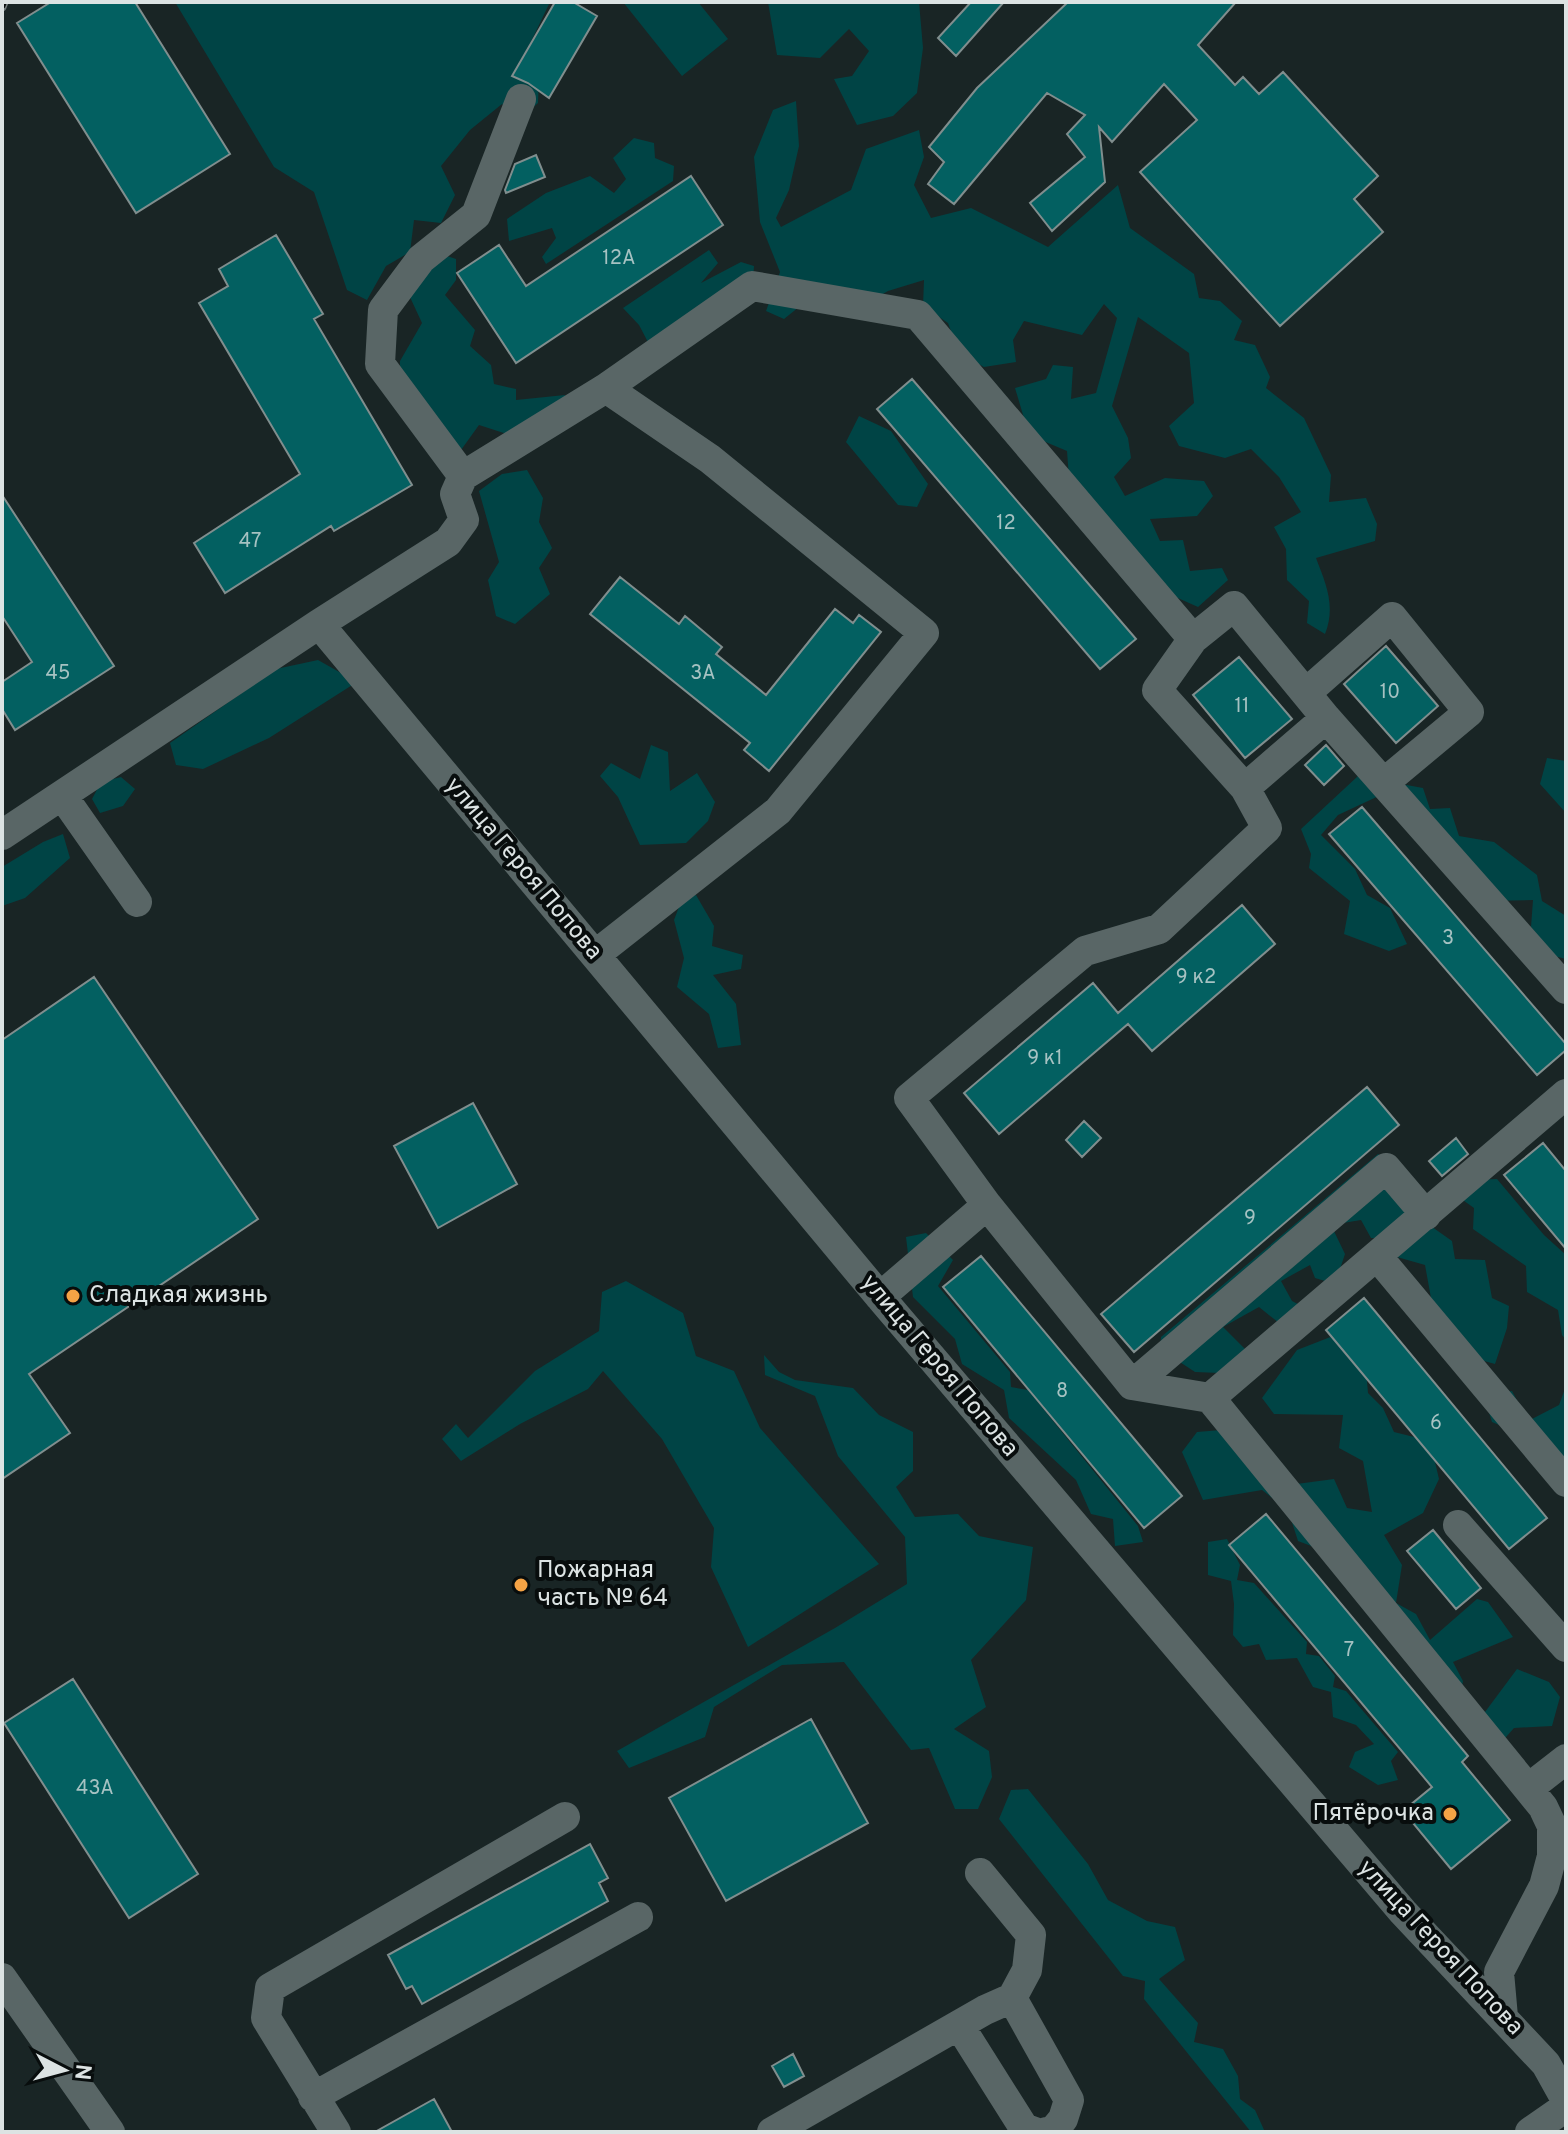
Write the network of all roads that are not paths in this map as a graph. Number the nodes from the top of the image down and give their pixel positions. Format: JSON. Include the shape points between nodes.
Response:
{"nodes":[{"id":1,"x":521,"y":99,"type":"dead end"},
{"id":2,"x":606,"y":388,"type":"junction"},
{"id":3,"x":463,"y":476,"type":"junction"},
{"id":4,"x":319,"y":624,"type":"junction"},
{"id":5,"x":1193,"y":639,"type":"junction"},
{"id":6,"x":1306,"y":693,"type":"junction"},
{"id":7,"x":1326,"y":718,"type":"junction"},
{"id":8,"x":1385,"y":782,"type":"junction"},
{"id":9,"x":1245,"y":788,"type":"junction"},
{"id":10,"x":62,"y":795,"type":"junction"},
{"id":11,"x":2,"y":835,"type":"edge"},
{"id":12,"x":137,"y":902,"type":"dead end"},
{"id":13,"x":595,"y":955,"type":"junction"},
{"id":14,"x":1566,"y":989,"type":"edge"},
{"id":15,"x":1561,"y":1110,"type":"edge"},
{"id":16,"x":987,"y":1205,"type":"junction"},
{"id":17,"x":1426,"y":1215,"type":"junction"},
{"id":18,"x":1377,"y":1256,"type":"junction"},
{"id":19,"x":880,"y":1297,"type":"junction"},
{"id":20,"x":1132,"y":1385,"type":"junction"},
{"id":21,"x":1210,"y":1398,"type":"junction"},
{"id":22,"x":1566,"y":1482,"type":"edge"},
{"id":23,"x":1458,"y":1525,"type":"dead end"},
{"id":24,"x":1566,"y":1647,"type":"edge"},
{"id":25,"x":1566,"y":1759,"type":"edge"},
{"id":26,"x":1529,"y":1788,"type":"junction"},
{"id":27,"x":565,"y":1817,"type":"dead end"},
{"id":28,"x":980,"y":1873,"type":"dead end"},
{"id":29,"x":638,"y":1917,"type":"dead end"},
{"id":30,"x":2,"y":1978,"type":"edge"},
{"id":31,"x":1012,"y":1998,"type":"junction"},
{"id":32,"x":1503,"y":2017,"type":"junction"},
{"id":33,"x":959,"y":2025,"type":"junction"},
{"id":34,"x":313,"y":2097,"type":"junction"},
{"id":35,"x":1566,"y":2100,"type":"edge"},
{"id":36,"x":1566,"y":2107,"type":"edge"},
{"id":37,"x":110,"y":2132,"type":"edge"},
{"id":38,"x":336,"y":2132,"type":"edge"},
{"id":39,"x":772,"y":2132,"type":"edge"},
{"id":40,"x":1035,"y":2132,"type":"edge"},
{"id":41,"x":1046,"y":2132,"type":"edge"},
{"id":42,"x":1530,"y":2132,"type":"edge"}],
"edges":[{"from":1,"to":3,"type":"street","via":[[476,215],[421,259],[383,310],[380,364]]},
{"from":2,"to":3,"type":"street"},
{"from":2,"to":5,"type":"street","via":[[752,286],[918,315]]},
{"from":2,"to":13,"type":"street","via":[[710,459],[924,633],[778,811]]},
{"from":3,"to":4,"type":"street","via":[[455,494],[464,520],[448,542]]},
{"from":4,"to":10,"type":"street"},
{"from":4,"to":13,"type":"street","name":"улица Героя Попова"},
{"from":5,"to":6,"type":"street","via":[[1234,606]]},
{"from":5,"to":9,"type":"street","via":[[1157,690]]},
{"from":6,"to":7,"type":"street"},
{"from":6,"to":8,"type":"street","via":[[1392,617],[1469,712]]},
{"from":7,"to":8,"type":"street"},
{"from":7,"to":9,"type":"street"},
{"from":8,"to":14,"type":"street"},
{"from":9,"to":16,"type":"street","via":[[1267,828],[1159,929],[1085,951],[909,1098]]},
{"from":10,"to":11,"type":"street"},
{"from":10,"to":12,"type":"street"},
{"from":13,"to":19,"type":"street","name":"улица Героя Попова"},
{"from":15,"to":17,"type":"street"},
{"from":16,"to":19,"type":"street"},
{"from":16,"to":20,"type":"street"},
{"from":17,"to":18,"type":"street"},
{"from":17,"to":20,"type":"street","via":[[1386,1168]]},
{"from":18,"to":21,"type":"street"},
{"from":18,"to":22,"type":"street"},
{"from":19,"to":32,"type":"street","name":"улица Героя Попова","via":[[1403,1912]]},
{"from":20,"to":21,"type":"street"},
{"from":21,"to":26,"type":"street"},
{"from":23,"to":24,"type":"street"},
{"from":25,"to":26,"type":"street"},
{"from":26,"to":32,"type":"street","via":[[1552,1826],[1552,1856],[1544,1886],[1499,1972]]},
{"from":27,"to":34,"type":"street","via":[[270,1988],[266,2018]]},
{"from":28,"to":31,"type":"street","via":[[1031,1935],[1027,1970]]},
{"from":29,"to":34,"type":"street"},
{"from":30,"to":37,"type":"street"},
{"from":31,"to":33,"type":"street"},
{"from":31,"to":41,"type":"street","via":[[1069,2100],[1063,2119]]},
{"from":32,"to":35,"type":"street","name":"улица Героя Попова","via":[[1546,2064]]},
{"from":33,"to":39,"type":"street"},
{"from":33,"to":40,"type":"street","via":[[1024,2128]]},
{"from":34,"to":38,"type":"street"},
{"from":36,"to":42,"type":"street"}]}
